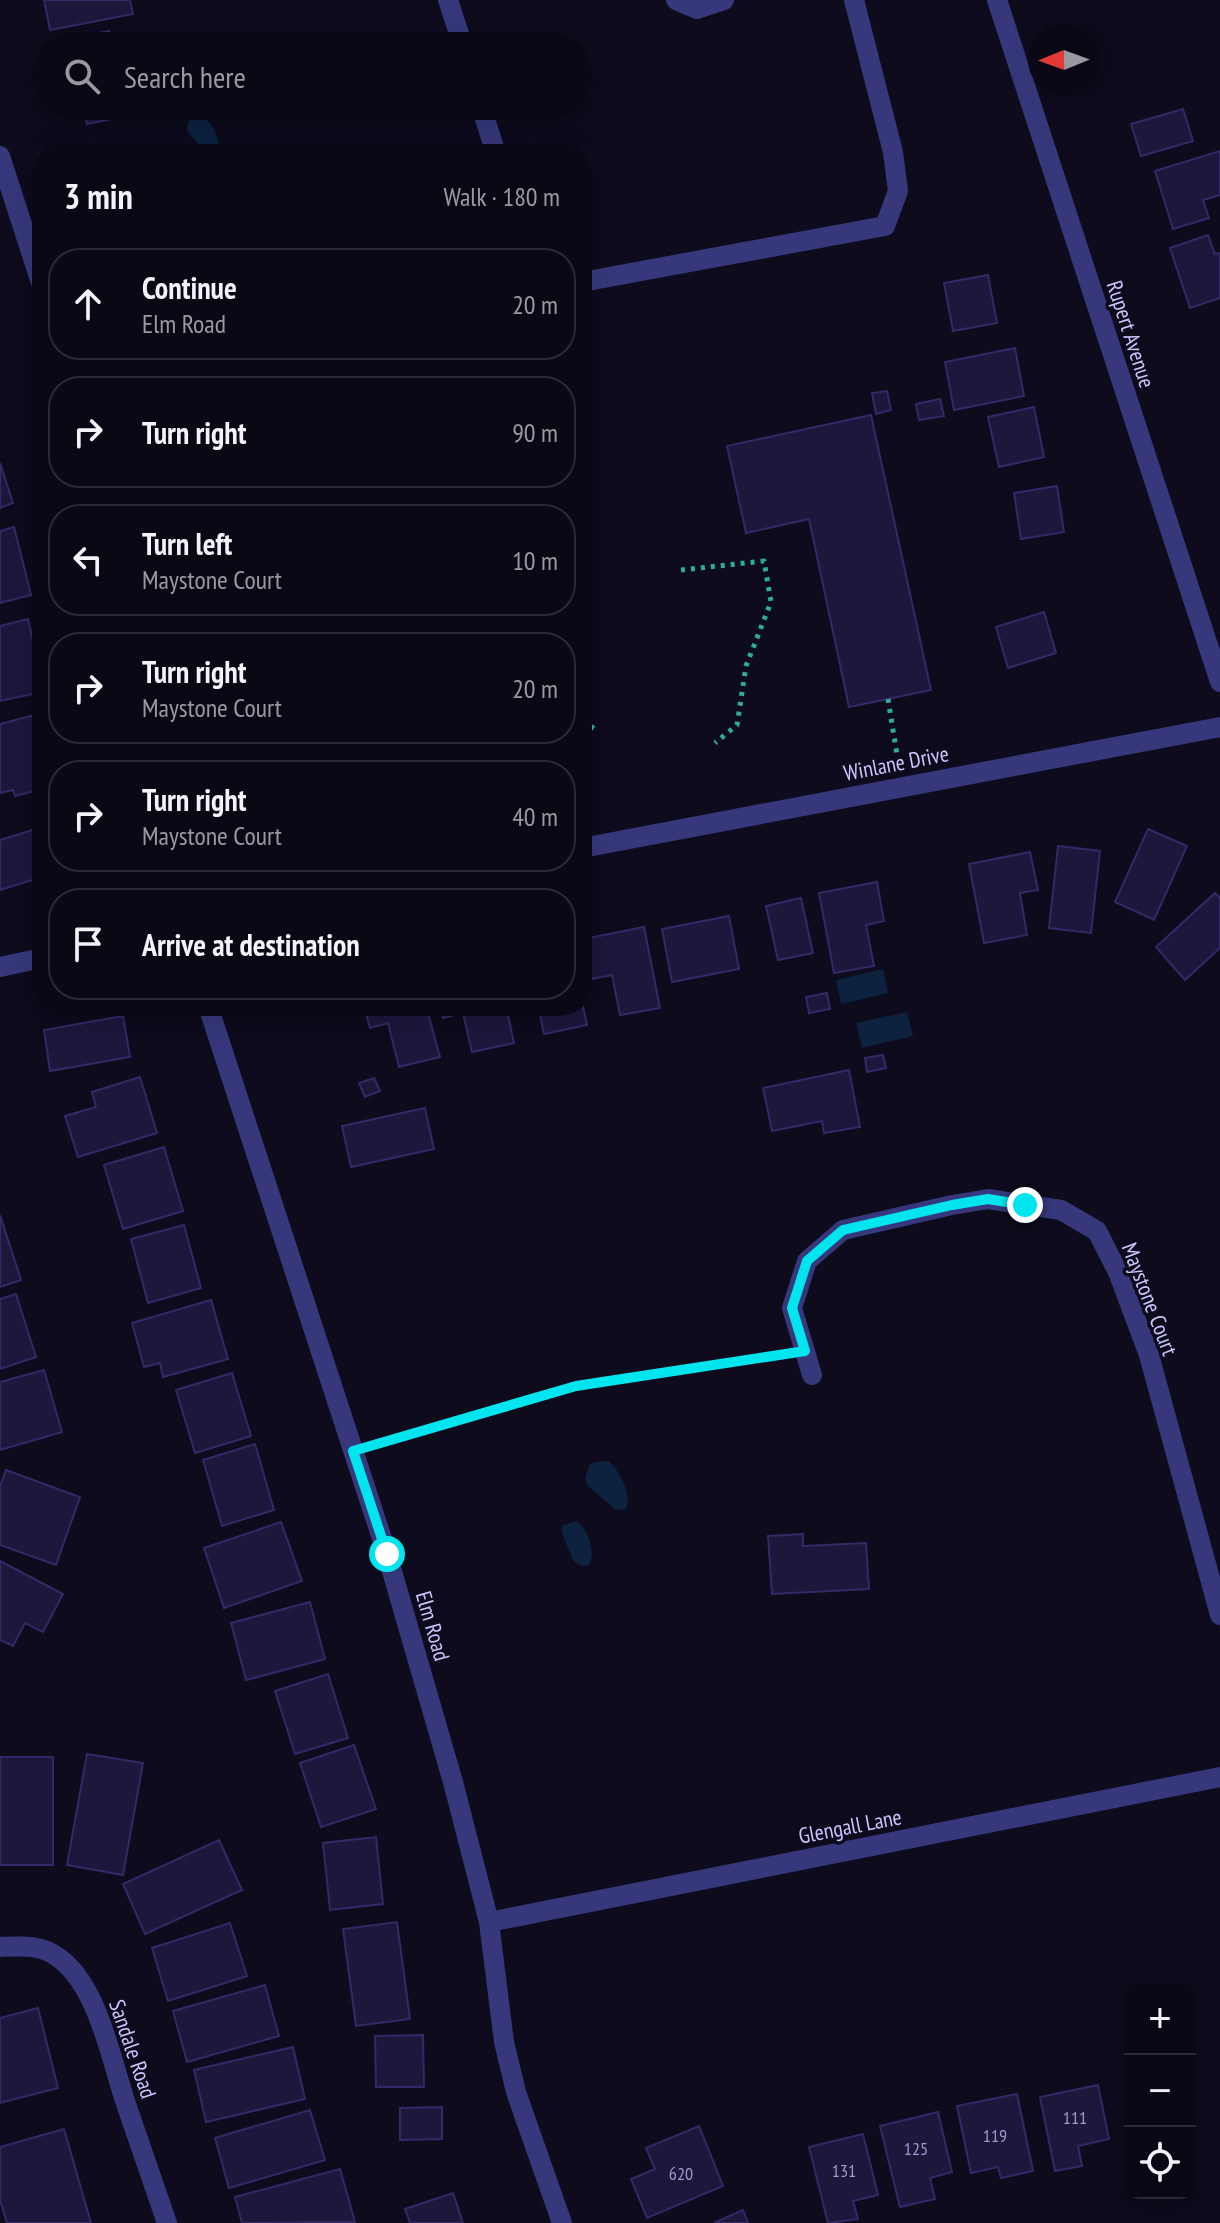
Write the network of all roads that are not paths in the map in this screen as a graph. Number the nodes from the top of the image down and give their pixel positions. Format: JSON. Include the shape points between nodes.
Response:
{"nodes":[{"id":1,"x":448,"y":0,"type":"edge"},
{"id":2,"x":676,"y":0,"type":"edge"},
{"id":3,"x":724,"y":0,"type":"edge"},
{"id":4,"x":854,"y":0,"type":"edge"},
{"id":5,"x":997,"y":0,"type":"edge"},
{"id":6,"x":458,"y":32,"type":"edge"},
{"id":7,"x":485,"y":120,"type":"edge"},
{"id":8,"x":493,"y":144,"type":"edge"},
{"id":9,"x":0,"y":156,"type":"edge"},
{"id":10,"x":32,"y":255,"type":"edge"},
{"id":11,"x":592,"y":280,"type":"edge"},
{"id":12,"x":1220,"y":682,"type":"edge"},
{"id":13,"x":1220,"y":727,"type":"edge"},
{"id":14,"x":592,"y":846,"type":"edge"},
{"id":15,"x":32,"y":960,"type":"edge"},
{"id":16,"x":0,"y":967,"type":"edge"},
{"id":17,"x":211,"y":1016,"type":"edge"},
{"id":18,"x":812,"y":1375,"type":"dead end"},
{"id":19,"x":1220,"y":1615,"type":"edge"},
{"id":20,"x":1220,"y":1777,"type":"edge"},
{"id":21,"x":489,"y":1922,"type":"junction"},
{"id":22,"x":0,"y":1947,"type":"edge"},
{"id":23,"x":167,"y":2223,"type":"edge"},
{"id":24,"x":562,"y":2223,"type":"edge"}],
"edges":[{"from":1,"to":6,"type":"street"},
{"from":2,"to":3,"type":"street","via":[[697,9]]},
{"from":4,"to":11,"type":"street","via":[[893,152],[898,191],[885,226]]},
{"from":5,"to":12,"type":"street","name":"Rupert Avenue"},
{"from":7,"to":8,"type":"street"},
{"from":9,"to":10,"type":"street"},
{"from":13,"to":14,"type":"street","name":"Winlane Drive"},
{"from":15,"to":16,"type":"street"},
{"from":17,"to":21,"type":"street","name":"Elm Road","via":[[353,1451],[453,1782]]},
{"from":18,"to":19,"type":"street","name":"Maystone Court","via":[[792,1308],[807,1261],[843,1230],[988,1199],[1061,1210],[1097,1231],[1149,1355]]},
{"from":20,"to":21,"type":"street","name":"Glengall Lane"},
{"from":21,"to":24,"type":"street","name":"Elm Road","via":[[504,2042],[516,2092]]},
{"from":22,"to":23,"type":"street","name":"Sandale Road","via":[[43,1949],[67,1964],[81,1982]]}]}
